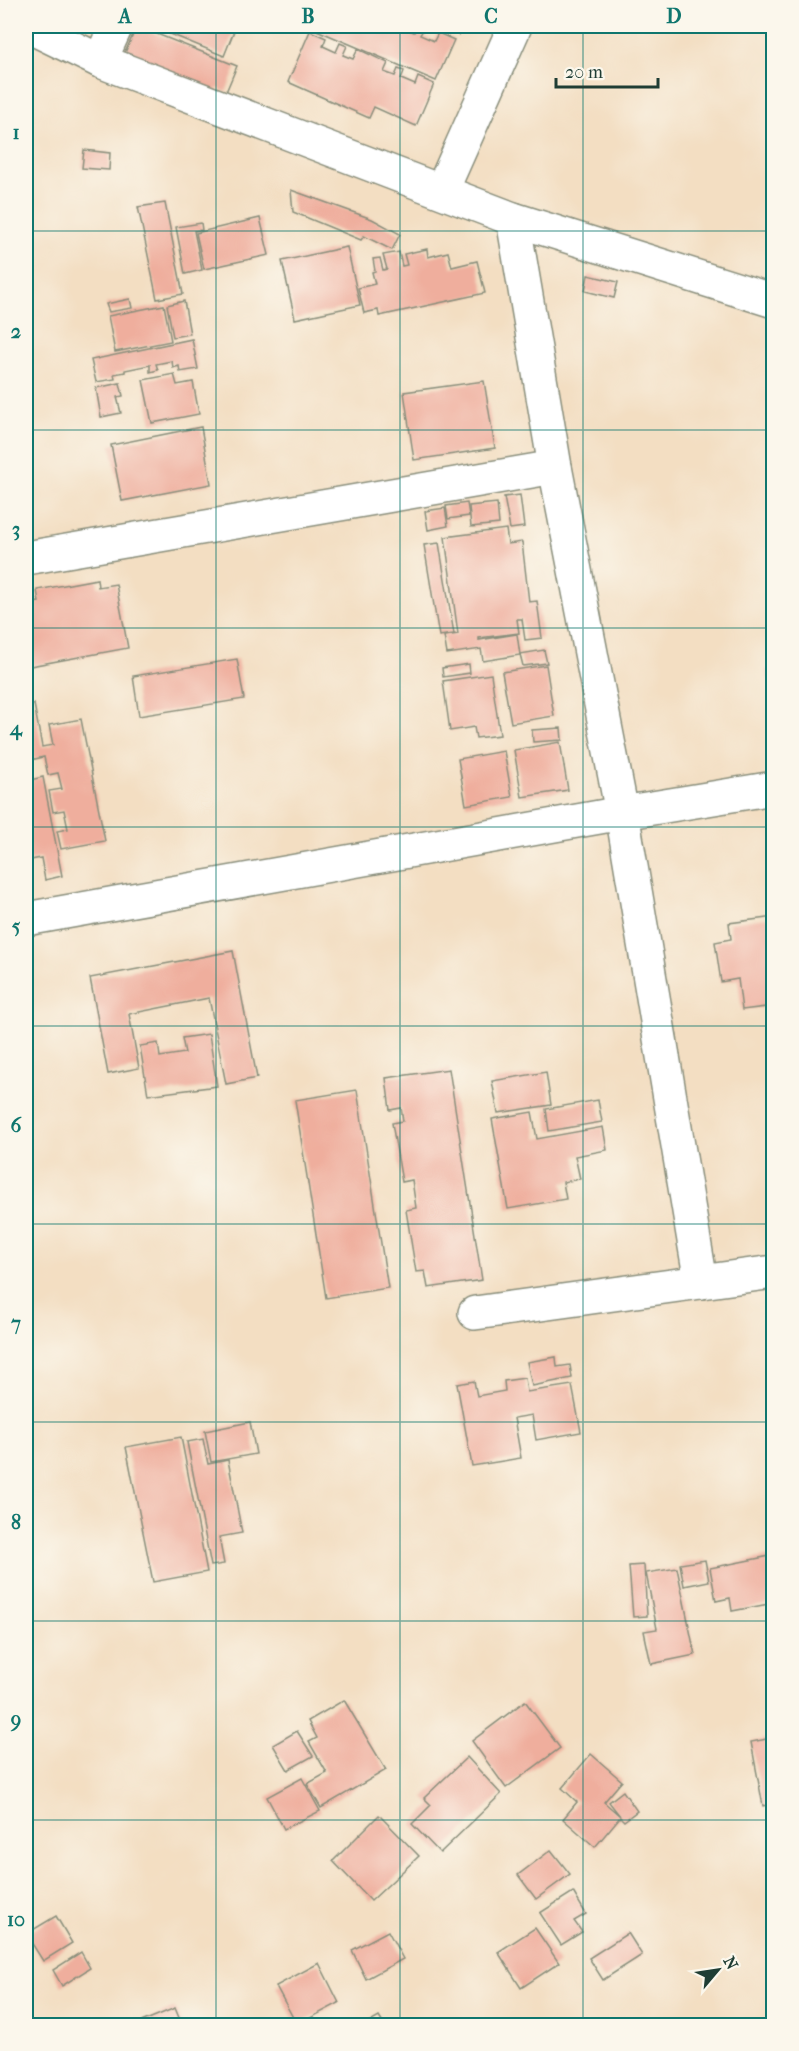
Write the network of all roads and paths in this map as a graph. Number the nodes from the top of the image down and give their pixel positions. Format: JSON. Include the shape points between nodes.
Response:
{"nodes":[{"id":1,"x":28,"y":26,"type":"edge"},
{"id":2,"x":116,"y":26,"type":"edge"},
{"id":3,"x":515,"y":26,"type":"edge"},
{"id":4,"x":100,"y":61,"type":"junction"},
{"id":5,"x":442,"y":190,"type":"junction"},
{"id":6,"x":513,"y":219,"type":"junction"},
{"id":7,"x":774,"y":300,"type":"edge"},
{"id":8,"x":555,"y":467,"type":"junction"},
{"id":9,"x":26,"y":558,"type":"edge"},
{"id":10,"x":774,"y":788,"type":"edge"},
{"id":11,"x":622,"y":813,"type":"junction"},
{"id":12,"x":26,"y":919,"type":"edge"},
{"id":13,"x":774,"y":1272,"type":"edge"},
{"id":14,"x":701,"y":1282,"type":"junction"},
{"id":15,"x":475,"y":1313,"type":"dead end"}],
"edges":[{"from":1,"to":4,"type":"street"},
{"from":2,"to":4,"type":"street"},
{"from":3,"to":5,"type":"street"},
{"from":4,"to":5,"type":"street"},
{"from":5,"to":6,"type":"street"},
{"from":6,"to":7,"type":"street"},
{"from":6,"to":8,"type":"street"},
{"from":8,"to":9,"type":"street"},
{"from":8,"to":11,"type":"street"},
{"from":10,"to":11,"type":"street"},
{"from":11,"to":12,"type":"street"},
{"from":11,"to":14,"type":"street"},
{"from":13,"to":14,"type":"street"},
{"from":14,"to":15,"type":"street"}]}
